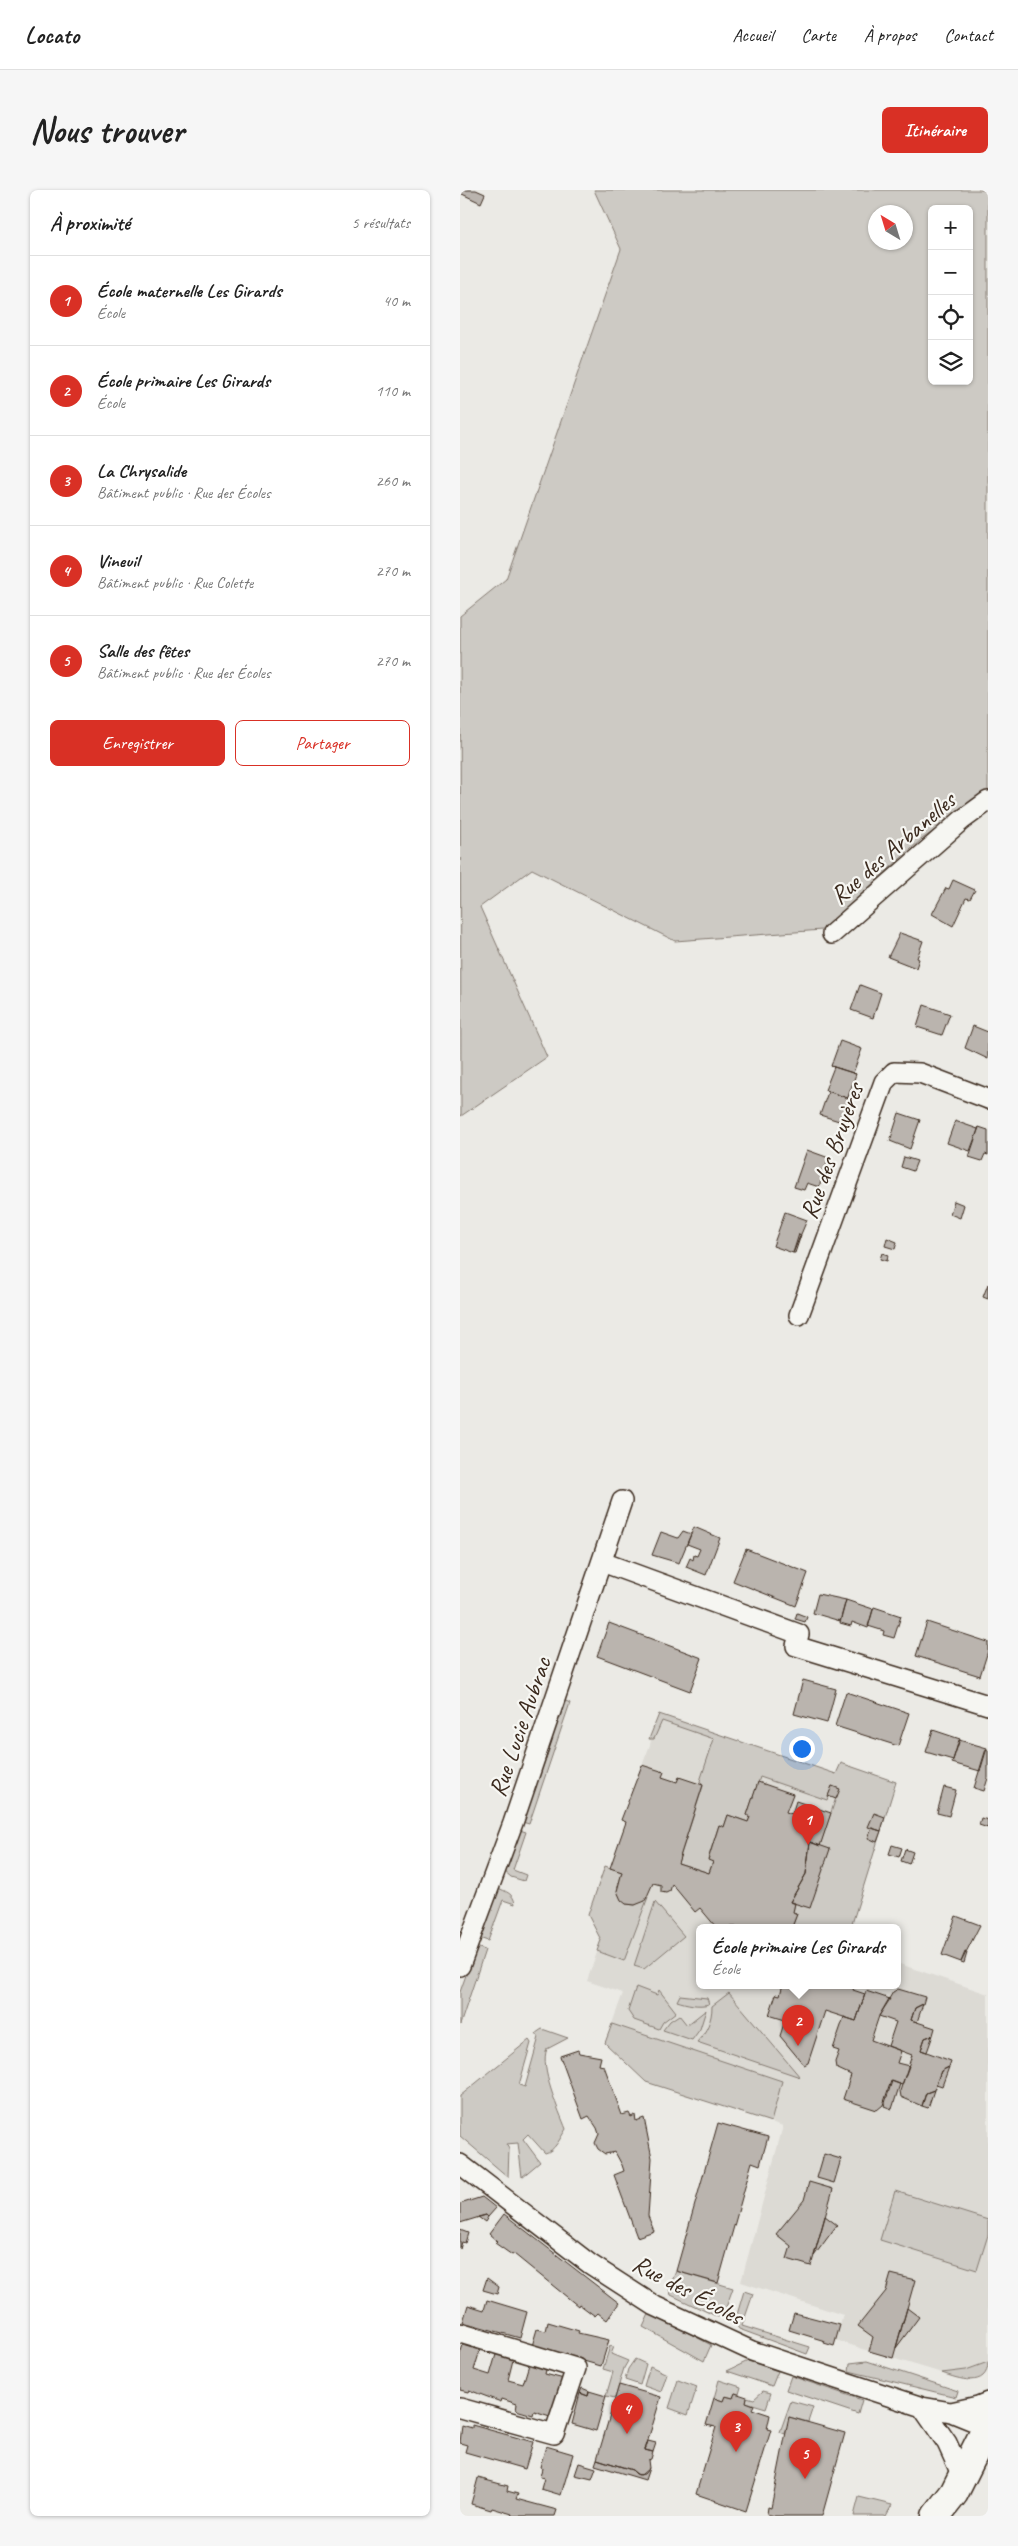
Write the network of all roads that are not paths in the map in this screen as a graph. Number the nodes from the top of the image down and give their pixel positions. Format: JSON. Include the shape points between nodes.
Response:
{"nodes":[{"id":1,"x":988,"y":800,"type":"edge"},
{"id":2,"x":832,"y":934,"type":"dead end"},
{"id":3,"x":988,"y":1099,"type":"edge"},
{"id":4,"x":799,"y":1315,"type":"dead end"},
{"id":5,"x":622,"y":1501,"type":"dead end"},
{"id":6,"x":602,"y":1562,"type":"junction"},
{"id":7,"x":988,"y":1705,"type":"edge"},
{"id":8,"x":460,"y":1966,"type":"edge"},
{"id":9,"x":460,"y":2164,"type":"edge"},
{"id":10,"x":460,"y":2333,"type":"edge"},
{"id":11,"x":922,"y":2407,"type":"junction"},
{"id":12,"x":460,"y":2408,"type":"edge"},
{"id":13,"x":988,"y":2420,"type":"edge"},
{"id":14,"x":988,"y":2461,"type":"edge"},
{"id":15,"x":958,"y":2484,"type":"junction"},
{"id":16,"x":936,"y":2516,"type":"edge"}],
"edges":[{"from":1,"to":2,"type":"street","name":"Rue des Arbanelles"},
{"from":3,"to":4,"type":"street","name":"Rue des Bruyères","via":[[920,1073],[894,1072],[884,1082]]},
{"from":5,"to":6,"type":"street","name":"Rue Lucie Aubrac"},
{"from":6,"to":7,"type":"street","via":[[799,1634],[796,1646]]},
{"from":6,"to":8,"type":"street","name":"Rue Lucie Aubrac","via":[[513,1823]]},
{"from":9,"to":11,"type":"street","name":"Rue des Écoles","via":[[590,2264],[654,2306],[752,2351]]},
{"from":10,"to":12,"type":"street","via":[[576,2368],[554,2434]]},
{"from":11,"to":13,"type":"street","name":"Rue des Écoles"},
{"from":11,"to":15,"type":"street","via":[[947,2443]]},
{"from":13,"to":15,"type":"street"},
{"from":14,"to":15,"type":"street"},
{"from":15,"to":16,"type":"street"}]}
